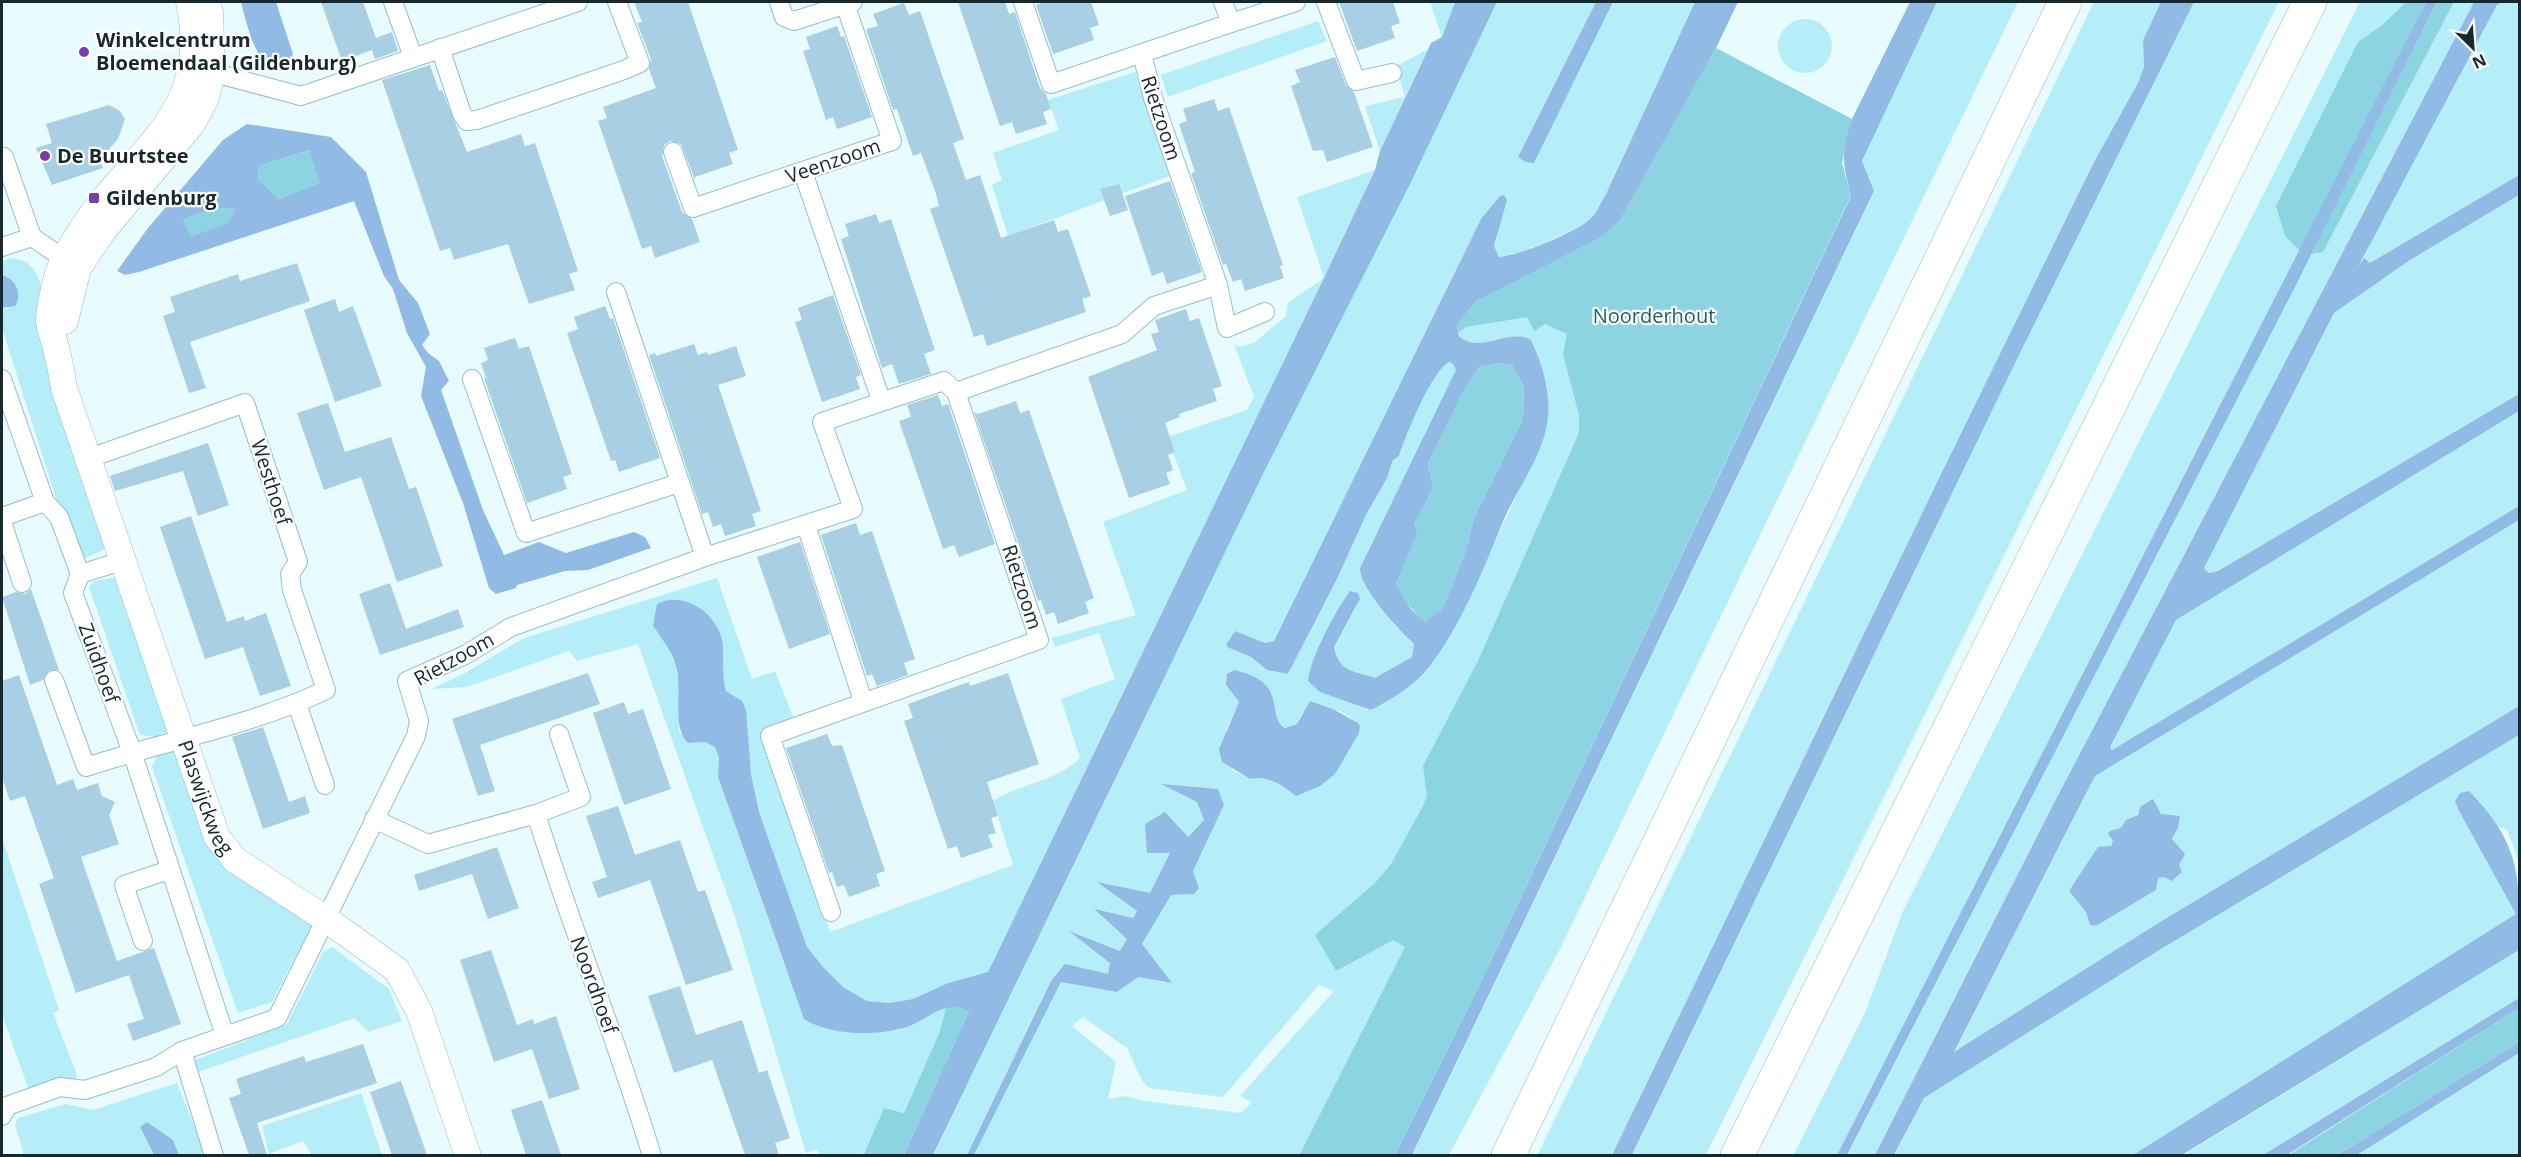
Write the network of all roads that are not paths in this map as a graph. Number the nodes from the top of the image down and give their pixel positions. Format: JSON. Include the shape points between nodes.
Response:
{"nodes":[{"id":1,"x":189,"y":2,"type":"edge"},
{"id":2,"x":206,"y":2,"type":"edge"},
{"id":3,"x":393,"y":2,"type":"edge"},
{"id":4,"x":578,"y":2,"type":"edge"},
{"id":5,"x":617,"y":2,"type":"edge"},
{"id":6,"x":779,"y":2,"type":"edge"},
{"id":7,"x":1023,"y":2,"type":"edge"},
{"id":8,"x":1223,"y":2,"type":"edge"},
{"id":9,"x":1296,"y":2,"type":"edge"},
{"id":10,"x":1326,"y":2,"type":"edge"},
{"id":11,"x":2065,"y":2,"type":"edge"},
{"id":12,"x":2310,"y":2,"type":"edge"},
{"id":13,"x":849,"y":3,"type":"edge"},
{"id":14,"x":1231,"y":23,"type":"junction"},
{"id":15,"x":440,"y":48,"type":"junction"},
{"id":16,"x":1142,"y":54,"type":"junction"},
{"id":17,"x":413,"y":57,"type":"junction"},
{"id":18,"x":202,"y":70,"type":"junction"},
{"id":19,"x":1392,"y":73,"type":"dead end"},
{"id":20,"x":673,"y":152,"type":"dead end"},
{"id":21,"x":4,"y":157,"type":"dead end"},
{"id":22,"x":803,"y":172,"type":"junction"},
{"id":23,"x":32,"y":237,"type":"junction"},
{"id":24,"x":2,"y":247,"type":"edge"},
{"id":25,"x":70,"y":263,"type":"junction"},
{"id":26,"x":1218,"y":285,"type":"junction"},
{"id":27,"x":616,"y":292,"type":"dead end"},
{"id":28,"x":1265,"y":312,"type":"dead end"},
{"id":29,"x":2,"y":379,"type":"edge"},
{"id":30,"x":472,"y":379,"type":"dead end"},
{"id":31,"x":956,"y":392,"type":"junction"},
{"id":32,"x":881,"y":400,"type":"junction"},
{"id":33,"x":87,"y":459,"type":"junction"},
{"id":34,"x":679,"y":483,"type":"junction"},
{"id":35,"x":45,"y":502,"type":"junction"},
{"id":36,"x":2,"y":517,"type":"edge"},
{"id":37,"x":2,"y":522,"type":"edge"},
{"id":38,"x":806,"y":525,"type":"junction"},
{"id":39,"x":705,"y":557,"type":"junction"},
{"id":40,"x":122,"y":561,"type":"junction"},
{"id":41,"x":80,"y":574,"type":"junction"},
{"id":42,"x":22,"y":583,"type":"dead end"},
{"id":43,"x":54,"y":680,"type":"dead end"},
{"id":44,"x":863,"y":701,"type":"junction"},
{"id":45,"x":297,"y":704,"type":"junction"},
{"id":46,"x":559,"y":734,"type":"dead end"},
{"id":47,"x":183,"y":738,"type":"junction"},
{"id":48,"x":132,"y":752,"type":"junction"},
{"id":49,"x":325,"y":785,"type":"dead end"},
{"id":50,"x":536,"y":814,"type":"junction"},
{"id":51,"x":374,"y":819,"type":"junction"},
{"id":52,"x":169,"y":870,"type":"junction"},
{"id":53,"x":831,"y":912,"type":"dead end"},
{"id":54,"x":326,"y":919,"type":"junction"},
{"id":55,"x":143,"y":941,"type":"dead end"},
{"id":56,"x":225,"y":1036,"type":"junction"},
{"id":57,"x":182,"y":1051,"type":"junction"},
{"id":58,"x":2,"y":1116,"type":"edge"},
{"id":59,"x":214,"y":1155,"type":"edge"},
{"id":60,"x":468,"y":1155,"type":"edge"},
{"id":61,"x":652,"y":1155,"type":"edge"},
{"id":62,"x":1508,"y":1155,"type":"edge"},
{"id":63,"x":1737,"y":1155,"type":"edge"}],
"edges":[{"from":1,"to":18,"type":"street","name":"Plaswijckweg"},
{"from":2,"to":18,"type":"street","name":"Plaswijckweg","via":[[210,12]]},
{"from":3,"to":17,"type":"street"},
{"from":4,"to":15,"type":"street"},
{"from":5,"to":15,"type":"street","via":[[640,63],[477,120],[467,121],[462,114]]},
{"from":6,"to":13,"type":"street","name":"Veenzoom","via":[[784,16],[794,21]]},
{"from":7,"to":16,"type":"street","via":[[1051,84]]},
{"from":8,"to":14,"type":"street"},
{"from":9,"to":14,"type":"street"},
{"from":10,"to":19,"type":"street","via":[[1356,81]]},
{"from":11,"to":62,"type":"highway"},
{"from":12,"to":63,"type":"highway"},
{"from":13,"to":22,"type":"street","name":"Veenzoom","via":[[892,141]]},
{"from":14,"to":16,"type":"street"},
{"from":15,"to":17,"type":"street"},
{"from":16,"to":26,"type":"street","name":"Rietzoom","via":[[1153,98]]},
{"from":17,"to":18,"type":"street","via":[[301,96]]},
{"from":18,"to":25,"type":"street","name":"Plaswijckweg","via":[[159,136],[100,203]]},
{"from":20,"to":22,"type":"street","name":"Veenzoom","via":[[693,208]]},
{"from":21,"to":23,"type":"street"},
{"from":22,"to":32,"type":"street"},
{"from":23,"to":24,"type":"street"},
{"from":23,"to":25,"type":"street"},
{"from":25,"to":33,"type":"street","name":"Plaswijckweg","via":[[58,356]]},
{"from":26,"to":28,"type":"street","name":"Rietzoom","via":[[1227,328]]},
{"from":26,"to":31,"type":"street","via":[[1154,306],[1122,334]]},
{"from":27,"to":34,"type":"street"},
{"from":29,"to":35,"type":"street","name":"Zuidhoef"},
{"from":30,"to":34,"type":"street","via":[[526,533]]},
{"from":31,"to":32,"type":"street","name":"Rietzoom","via":[[944,381]]},
{"from":31,"to":44,"type":"street","name":"Rietzoom","via":[[1039,640]]},
{"from":32,"to":38,"type":"street","name":"Rietzoom","via":[[822,423],[853,509]]},
{"from":33,"to":40,"type":"street","name":"Plaswijckweg"},
{"from":33,"to":45,"type":"street","name":"Westhoef","via":[[245,403],[298,562],[290,574],[292,590],[326,690]]},
{"from":34,"to":39,"type":"street"},
{"from":35,"to":36,"type":"street"},
{"from":35,"to":41,"type":"street","name":"Zuidhoef","via":[[59,517]]},
{"from":37,"to":42,"type":"street"},
{"from":38,"to":39,"type":"street","name":"Rietzoom"},
{"from":38,"to":44,"type":"street"},
{"from":39,"to":51,"type":"street","name":"Rietzoom","via":[[511,627],[465,655],[407,681],[419,721],[416,736]]},
{"from":40,"to":41,"type":"street"},
{"from":40,"to":47,"type":"street","name":"Plaswijckweg"},
{"from":41,"to":48,"type":"street","name":"Zuidhoef","via":[[73,593]]},
{"from":43,"to":48,"type":"street","via":[[86,767]]},
{"from":44,"to":53,"type":"street","name":"Rietzoom","via":[[770,736]]},
{"from":45,"to":47,"type":"street","name":"Westhoef"},
{"from":45,"to":49,"type":"street"},
{"from":46,"to":50,"type":"street","via":[[581,797]]},
{"from":47,"to":48,"type":"street"},
{"from":47,"to":54,"type":"street","name":"Plaswijckweg","via":[[211,824],[235,860]]},
{"from":48,"to":52,"type":"street","name":"Zuidhoef"},
{"from":50,"to":51,"type":"street","via":[[428,844]]},
{"from":50,"to":61,"type":"street","name":"Noordhoef"},
{"from":51,"to":54,"type":"street","name":"Rietzoom"},
{"from":52,"to":55,"type":"street","via":[[124,885]]},
{"from":52,"to":56,"type":"street","name":"Zuidhoef"},
{"from":54,"to":56,"type":"street","name":"Rietzoom","via":[[277,1018]]},
{"from":54,"to":60,"type":"street","name":"Plaswijckweg","via":[[397,970],[419,1011]]},
{"from":56,"to":57,"type":"street","name":"Rietzoom"},
{"from":57,"to":58,"type":"street","name":"Rietzoom","via":[[156,1066],[85,1089],[60,1087],[7,1106]]},
{"from":57,"to":59,"type":"street"}]}
